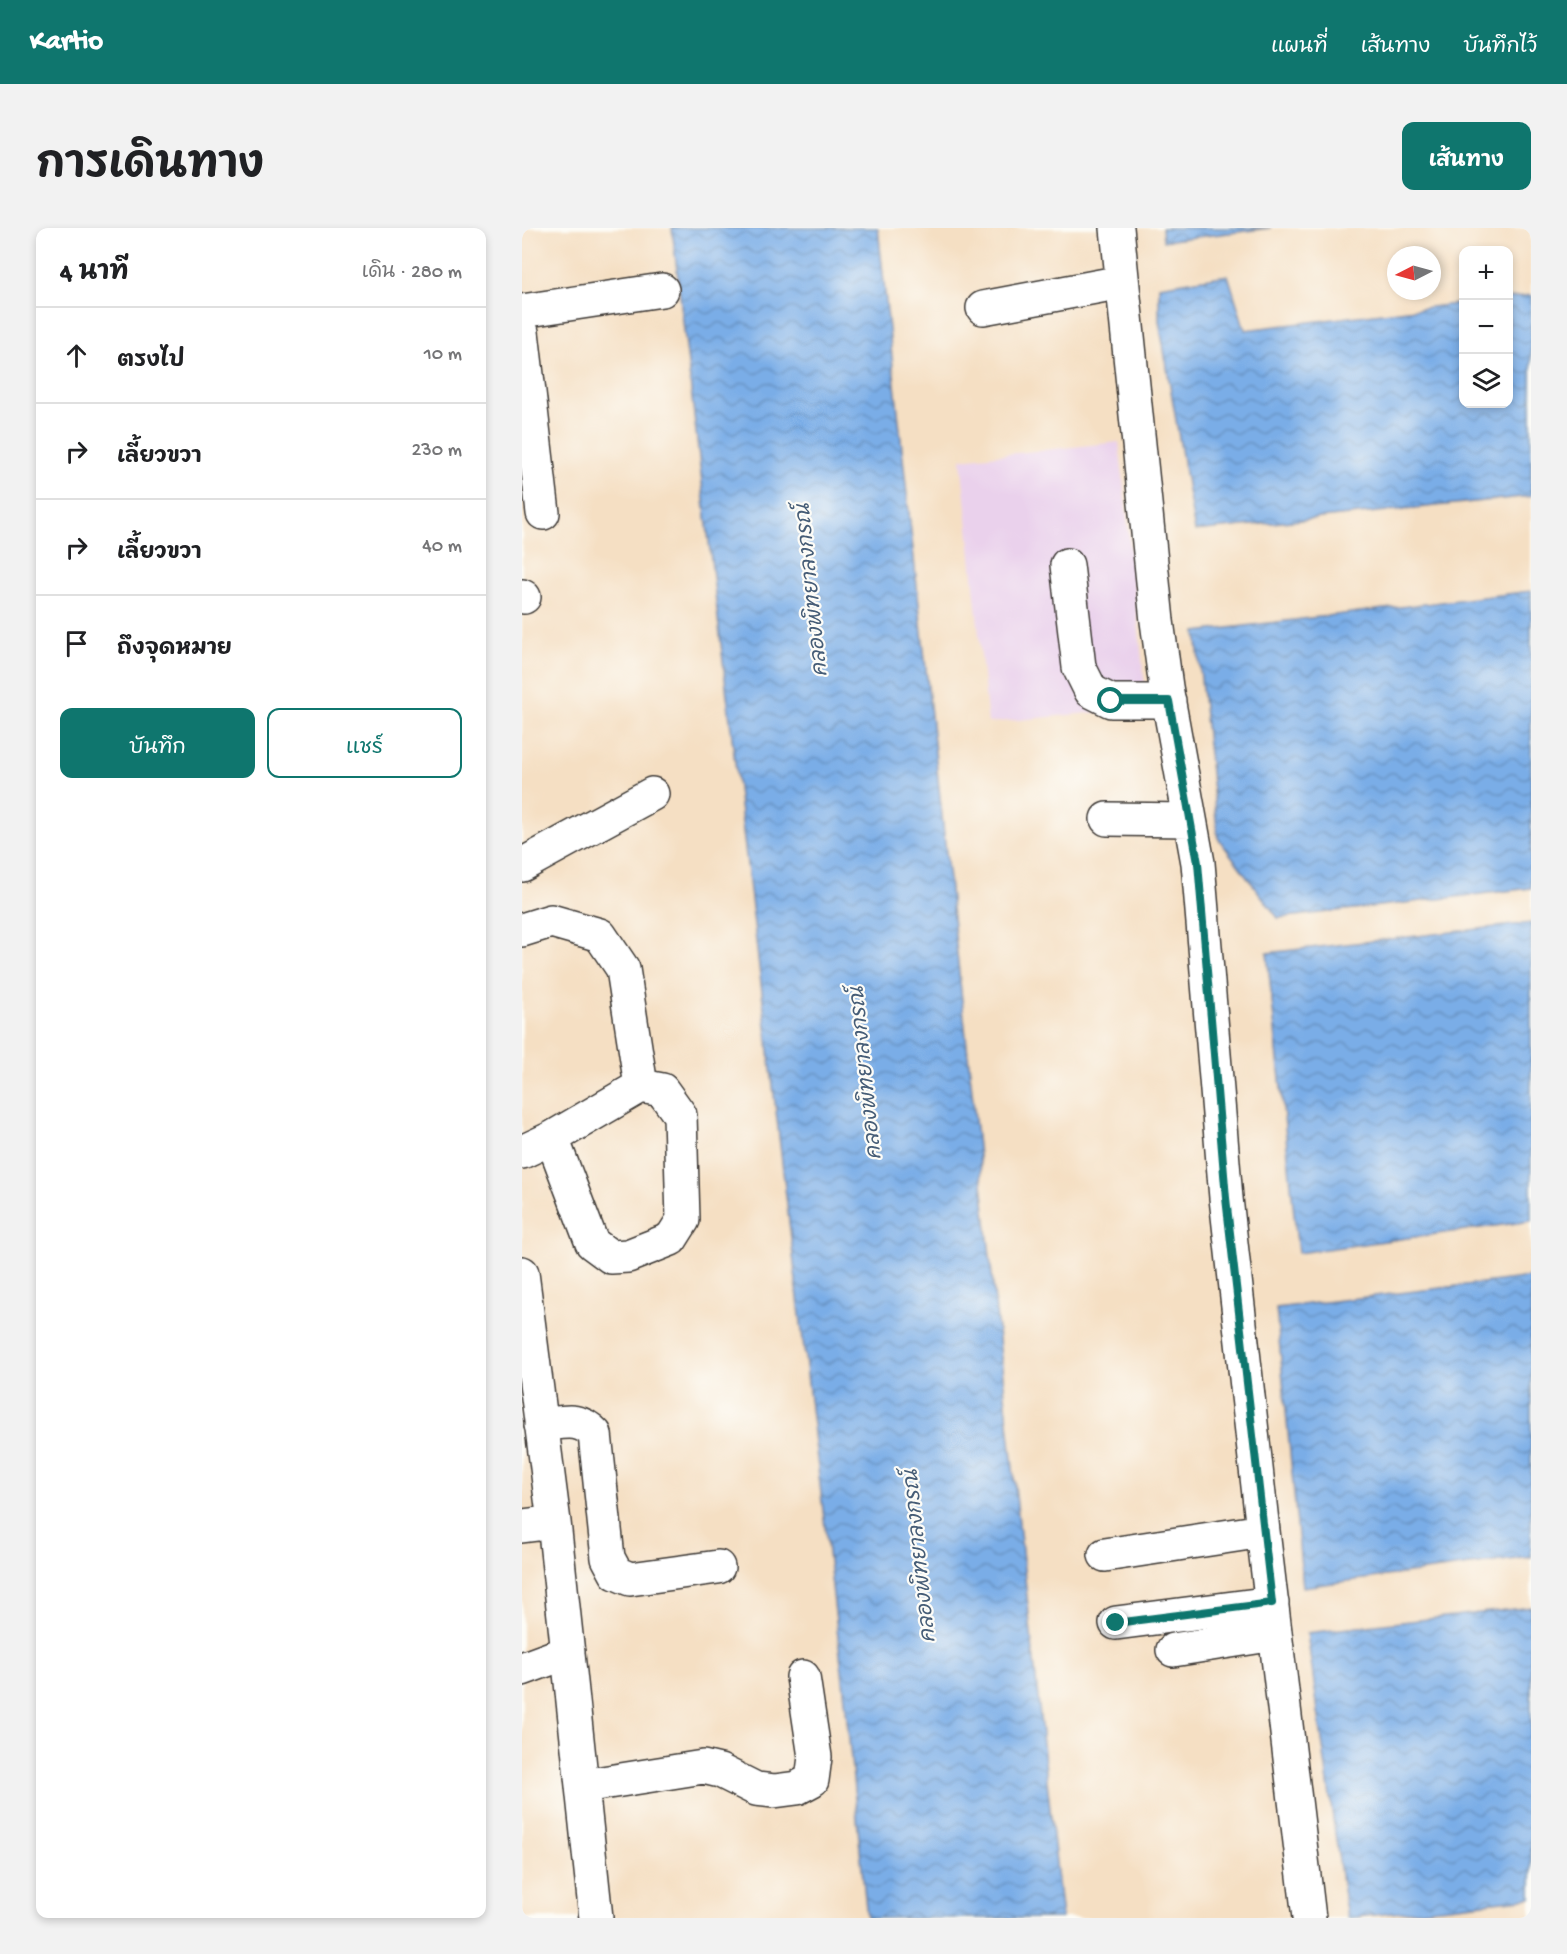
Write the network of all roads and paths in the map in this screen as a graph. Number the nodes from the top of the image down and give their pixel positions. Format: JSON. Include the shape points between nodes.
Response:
{"nodes":[{"id":1,"x":1117,"y":228,"type":"edge"},
{"id":2,"x":1122,"y":282,"type":"junction"},
{"id":3,"x":662,"y":290,"type":"dead end"},
{"id":4,"x":983,"y":308,"type":"dead end"},
{"id":5,"x":522,"y":311,"type":"edge"},
{"id":6,"x":522,"y":332,"type":"edge"},
{"id":7,"x":543,"y":513,"type":"dead end"},
{"id":8,"x":1067,"y":565,"type":"dead end"},
{"id":9,"x":1169,"y":701,"type":"junction"},
{"id":10,"x":652,"y":794,"type":"dead end"},
{"id":11,"x":1107,"y":819,"type":"dead end"},
{"id":12,"x":1190,"y":820,"type":"junction"},
{"id":13,"x":522,"y":866,"type":"edge"},
{"id":14,"x":522,"y":930,"type":"edge"},
{"id":15,"x":641,"y":1086,"type":"junction"},
{"id":16,"x":552,"y":1138,"type":"junction"},
{"id":17,"x":522,"y":1152,"type":"edge"},
{"id":18,"x":522,"y":1273,"type":"edge"},
{"id":19,"x":542,"y":1425,"type":"junction"},
{"id":20,"x":554,"y":1522,"type":"junction"},
{"id":21,"x":522,"y":1526,"type":"edge"},
{"id":22,"x":1263,"y":1531,"type":"junction"},
{"id":23,"x":1105,"y":1554,"type":"dead end"},
{"id":24,"x":718,"y":1567,"type":"dead end"},
{"id":25,"x":1273,"y":1618,"type":"junction"},
{"id":26,"x":1116,"y":1623,"type":"dead end"},
{"id":27,"x":1173,"y":1650,"type":"dead end"},
{"id":28,"x":568,"y":1652,"type":"junction"},
{"id":29,"x":522,"y":1669,"type":"edge"},
{"id":30,"x":803,"y":1677,"type":"dead end"},
{"id":31,"x":583,"y":1786,"type":"junction"},
{"id":32,"x":596,"y":1918,"type":"edge"},
{"id":33,"x":1309,"y":1918,"type":"edge"}],
"edges":[{"from":1,"to":2,"type":"street"},
{"from":2,"to":4,"type":"street"},
{"from":2,"to":9,"type":"street","via":[[1157,621]]},
{"from":3,"to":5,"type":"street"},
{"from":6,"to":7,"type":"street"},
{"from":8,"to":9,"type":"street","via":[[1079,667],[1091,691],[1111,701]]},
{"from":9,"to":12,"type":"street"},
{"from":10,"to":13,"type":"street"},
{"from":11,"to":12,"type":"street"},
{"from":12,"to":22,"type":"street","via":[[1198,863],[1226,1198]]},
{"from":14,"to":15,"type":"street","via":[[551,921],[600,936],[623,969]]},
{"from":15,"to":16,"type":"street"},
{"from":15,"to":16,"type":"street","via":[[662,1090],[680,1115],[683,1220],[671,1239],[628,1256],[610,1257],[592,1243]]},
{"from":16,"to":17,"type":"street"},
{"from":18,"to":19,"type":"street"},
{"from":19,"to":20,"type":"street"},
{"from":19,"to":24,"type":"street","via":[[579,1421],[595,1434],[608,1558],[616,1573],[630,1579]]},
{"from":20,"to":21,"type":"street"},
{"from":20,"to":28,"type":"street"},
{"from":22,"to":23,"type":"street"},
{"from":22,"to":25,"type":"street"},
{"from":25,"to":26,"type":"street"},
{"from":25,"to":27,"type":"street"},
{"from":25,"to":33,"type":"street"},
{"from":28,"to":29,"type":"street"},
{"from":28,"to":31,"type":"street"},
{"from":30,"to":31,"type":"street","via":[[815,1757],[812,1780],[797,1788],[756,1789],[704,1767]]},
{"from":31,"to":32,"type":"street"}]}
